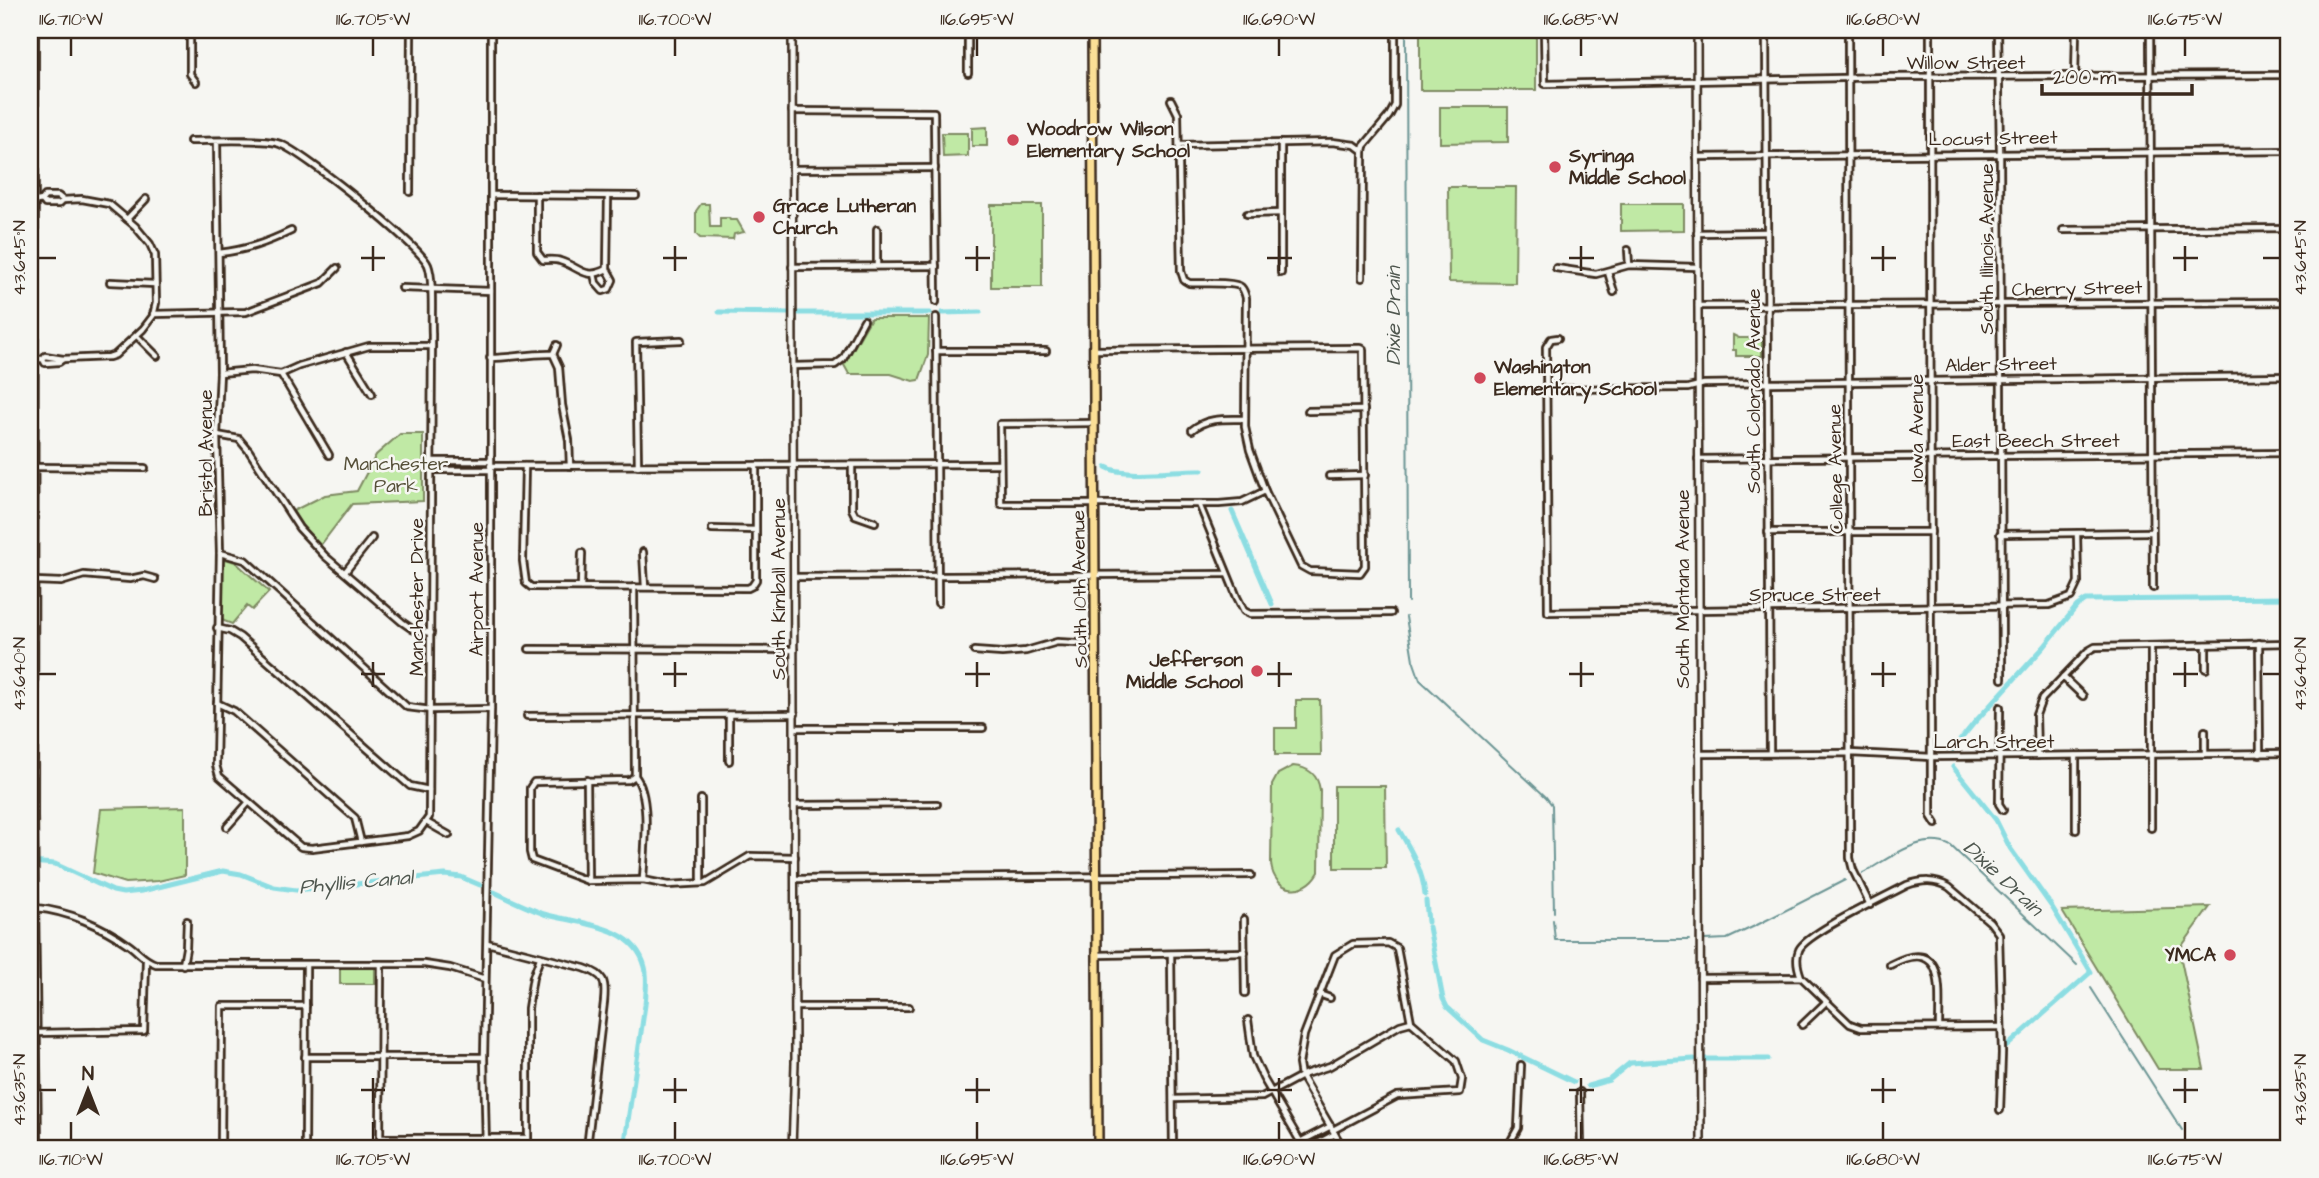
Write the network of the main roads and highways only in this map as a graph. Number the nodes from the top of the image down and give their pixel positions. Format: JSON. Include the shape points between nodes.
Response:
{"nodes":[{"id":1,"x":1092,"y":30,"type":"edge"},
{"id":2,"x":1098,"y":1148,"type":"edge"}],
"edges":[{"from":1,"to":2,"type":"main road","name":"South 10th Avenue"}]}
